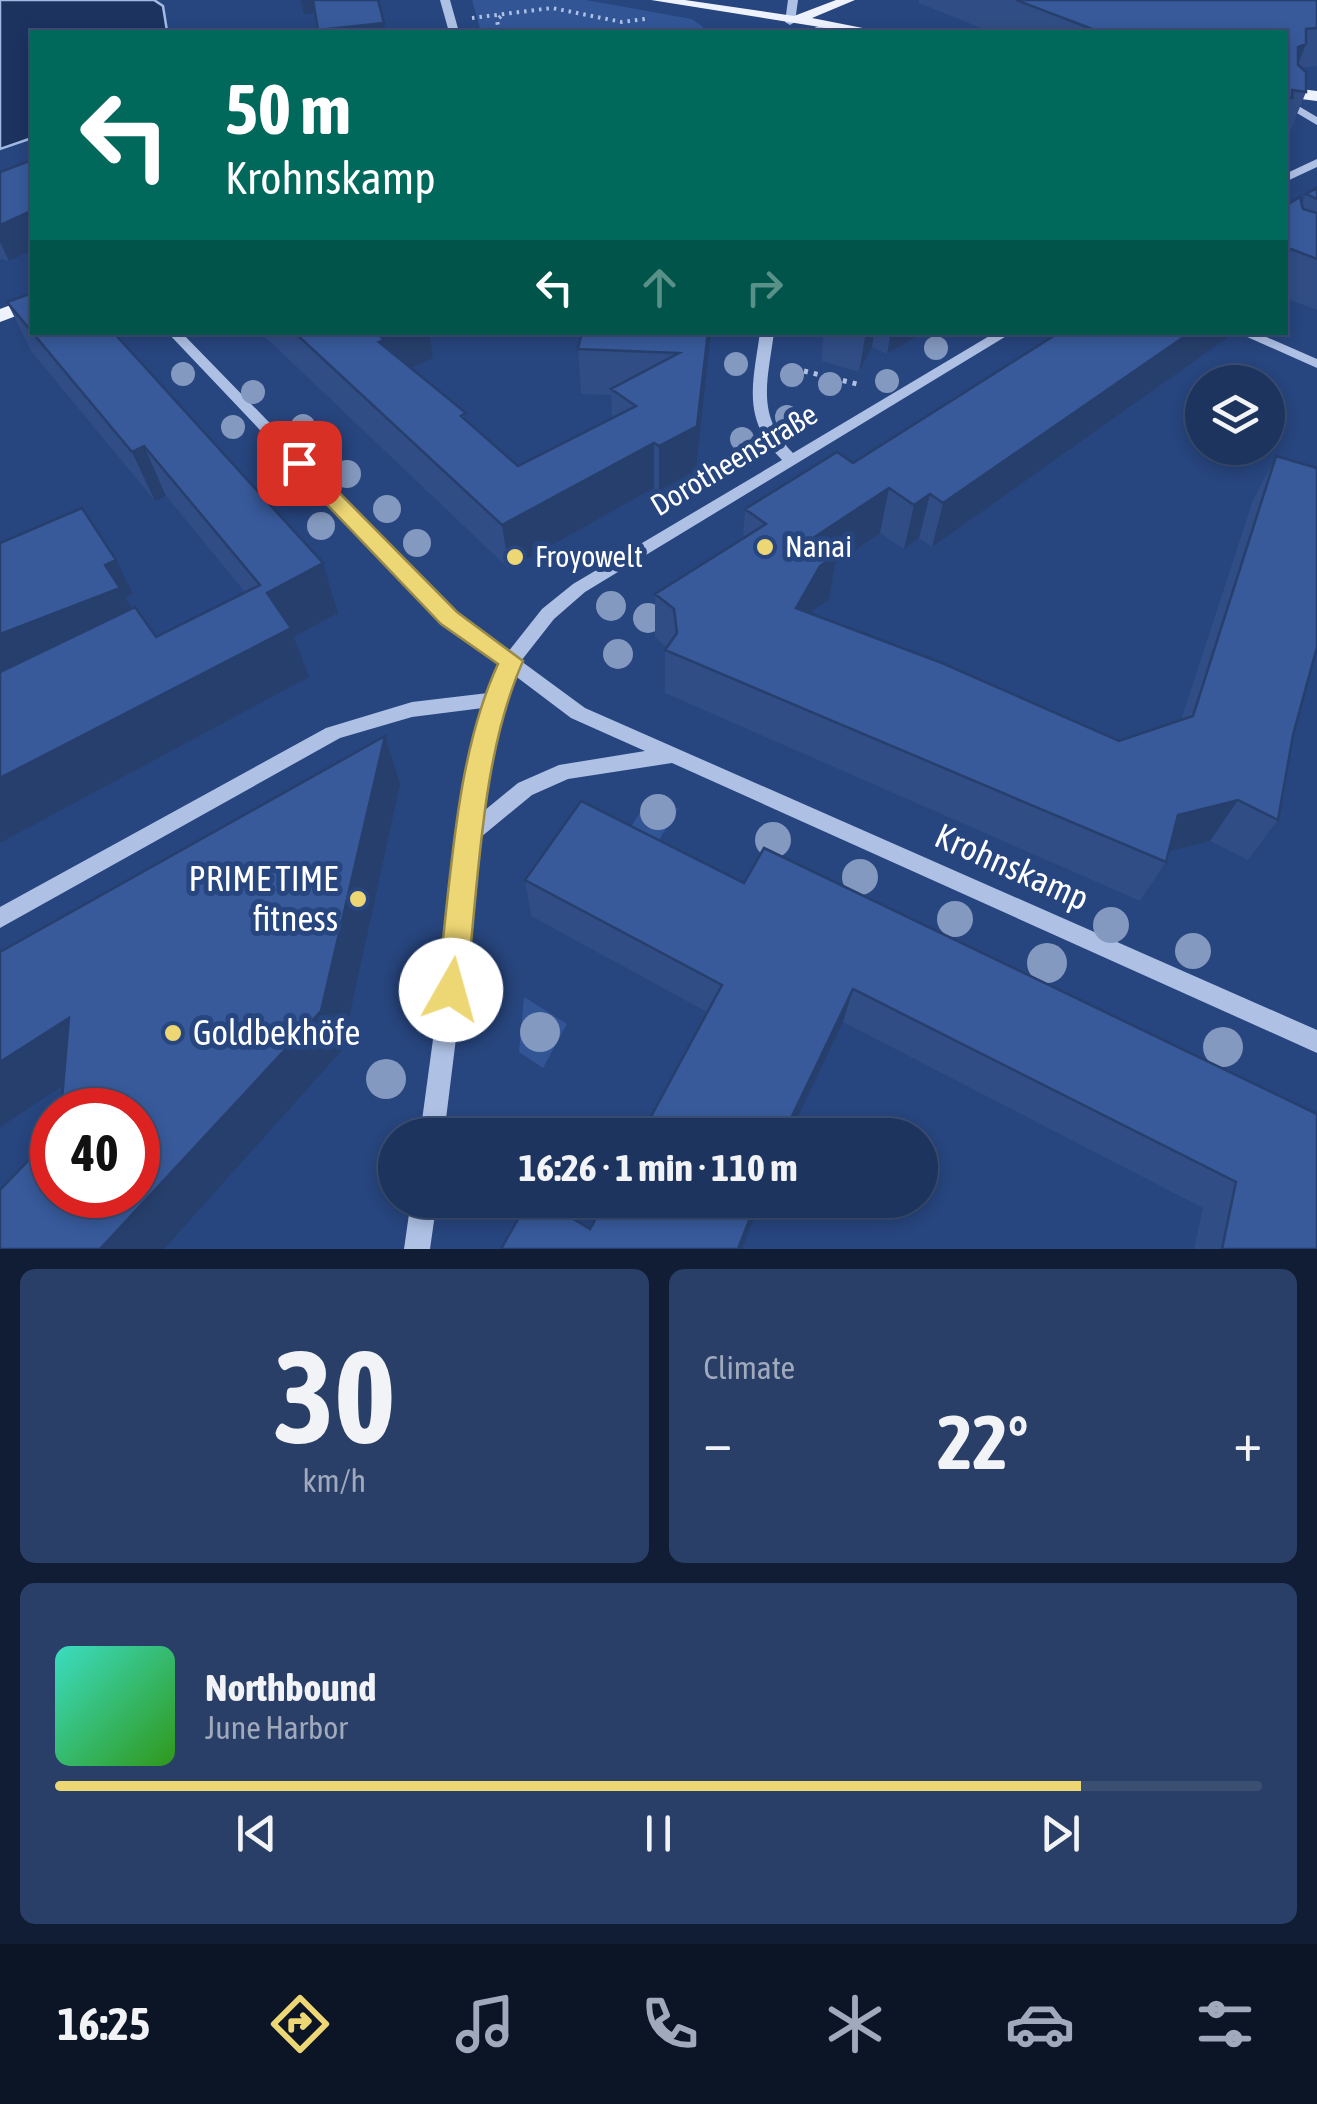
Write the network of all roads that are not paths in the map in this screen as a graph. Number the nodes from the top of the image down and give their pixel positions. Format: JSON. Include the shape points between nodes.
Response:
{"nodes":[{"id":1,"x":445,"y":0,"type":"edge"},
{"id":2,"x":793,"y":0,"type":"edge"},
{"id":3,"x":848,"y":0,"type":"edge"},
{"id":4,"x":657,"y":5,"type":"edge"},
{"id":5,"x":790,"y":22,"type":"junction"},
{"id":6,"x":826,"y":26,"type":"junction"},
{"id":7,"x":454,"y":30,"type":"edge"},
{"id":8,"x":768,"y":30,"type":"edge"},
{"id":9,"x":815,"y":30,"type":"edge"},
{"id":10,"x":859,"y":30,"type":"edge"},
{"id":11,"x":1288,"y":92,"type":"edge"},
{"id":12,"x":1317,"y":96,"type":"edge"},
{"id":13,"x":1288,"y":103,"type":"edge"},
{"id":14,"x":1317,"y":122,"type":"edge"},
{"id":15,"x":1317,"y":162,"type":"edge"},
{"id":16,"x":1288,"y":177,"type":"edge"},
{"id":17,"x":30,"y":304,"type":"edge"},
{"id":18,"x":0,"y":316,"type":"edge"},
{"id":19,"x":175,"y":335,"type":"edge"},
{"id":20,"x":768,"y":335,"type":"edge"},
{"id":21,"x":1002,"y":335,"type":"edge"},
{"id":22,"x":1249,"y":335,"type":"edge"},
{"id":23,"x":1317,"y":364,"type":"edge"},
{"id":24,"x":791,"y":460,"type":"junction"},
{"id":25,"x":511,"y":661,"type":"junction"},
{"id":26,"x":494,"y":700,"type":"junction"},
{"id":27,"x":678,"y":755,"type":"junction"},
{"id":28,"x":471,"y":833,"type":"junction"},
{"id":29,"x":0,"y":918,"type":"edge"},
{"id":30,"x":1317,"y":1042,"type":"edge"},
{"id":31,"x":434,"y":1118,"type":"edge"},
{"id":32,"x":422,"y":1218,"type":"edge"},
{"id":33,"x":418,"y":1249,"type":"edge"}],
"edges":[{"from":1,"to":7,"type":"street"},
{"from":2,"to":5,"type":"street"},
{"from":3,"to":5,"type":"main road"},
{"from":4,"to":5,"type":"main road"},
{"from":5,"to":6,"type":"main road"},
{"from":5,"to":8,"type":"main road"},
{"from":6,"to":9,"type":"street"},
{"from":6,"to":10,"type":"main road"},
{"from":11,"to":12,"type":"main road"},
{"from":13,"to":14,"type":"street"},
{"from":15,"to":16,"type":"street"},
{"from":17,"to":18,"type":"main road"},
{"from":19,"to":25,"type":"street","name":"Krohnskamp","via":[[449,618]]},
{"from":20,"to":24,"type":"street","via":[[759,415],[767,439]]},
{"from":21,"to":24,"type":"street","name":"Dorotheenstraße"},
{"from":22,"to":23,"type":"street"},
{"from":24,"to":25,"type":"street","name":"Dorotheenstraße","via":[[579,588]]},
{"from":25,"to":26,"type":"street","name":"Dorotheenstraße"},
{"from":25,"to":27,"type":"street","name":"Krohnskamp","via":[[578,713]]},
{"from":26,"to":28,"type":"street","name":"Dorotheenstraße"},
{"from":26,"to":29,"type":"street","via":[[391,713],[333,734]]},
{"from":27,"to":28,"type":"street","via":[[566,771],[526,789]]},
{"from":27,"to":30,"type":"street","name":"Krohnskamp"},
{"from":28,"to":31,"type":"street","name":"Dorotheenstraße"},
{"from":32,"to":33,"type":"street"}]}
